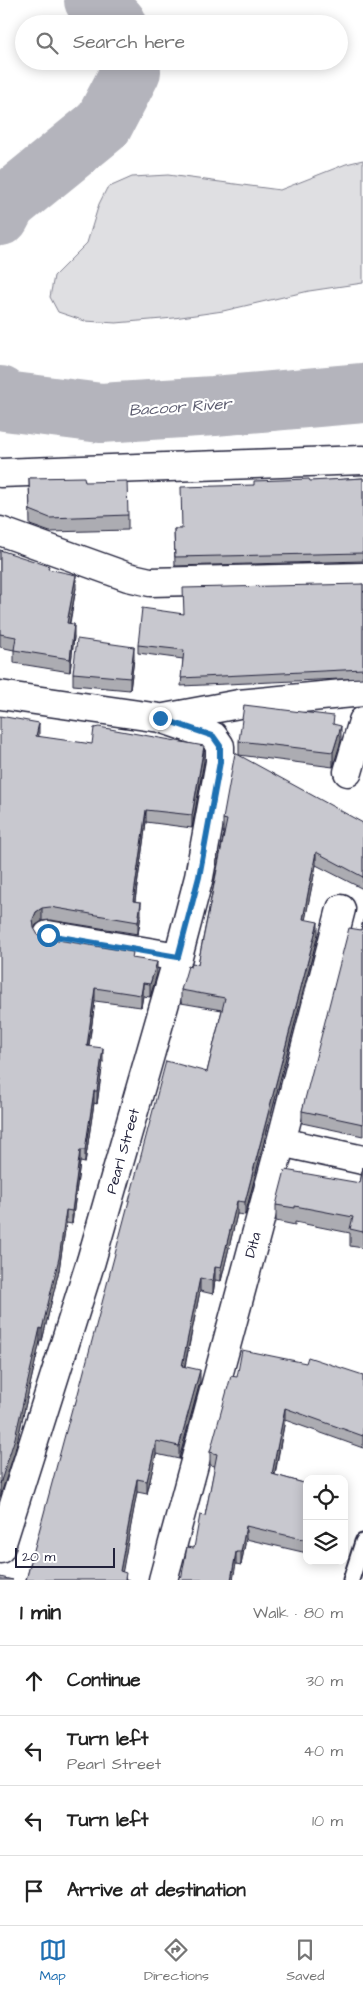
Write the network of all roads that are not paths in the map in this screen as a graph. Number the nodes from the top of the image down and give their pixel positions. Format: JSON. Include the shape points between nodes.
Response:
{"nodes":[{"id":1,"x":363,"y":460,"type":"edge"},
{"id":2,"x":0,"y":473,"type":"edge"},
{"id":3,"x":0,"y":532,"type":"edge"},
{"id":4,"x":363,"y":577,"type":"edge"},
{"id":5,"x":363,"y":692,"type":"edge"},
{"id":6,"x":0,"y":695,"type":"edge"},
{"id":7,"x":160,"y":718,"type":"junction"},
{"id":8,"x":363,"y":721,"type":"edge"},
{"id":9,"x":348,"y":772,"type":"dead end"},
{"id":10,"x":341,"y":909,"type":"dead end"},
{"id":11,"x":48,"y":935,"type":"dead end"},
{"id":12,"x":178,"y":957,"type":"junction"},
{"id":13,"x":281,"y":1142,"type":"junction"},
{"id":14,"x":363,"y":1160,"type":"edge"},
{"id":15,"x":4,"y":1518,"type":"edge"},
{"id":16,"x":363,"y":1542,"type":"edge"},
{"id":17,"x":0,"y":1549,"type":"edge"},
{"id":18,"x":162,"y":1580,"type":"edge"},
{"id":19,"x":351,"y":1580,"type":"edge"}],
"edges":[{"from":1,"to":2,"type":"street"},
{"from":3,"to":4,"type":"street","via":[[150,582]]},
{"from":5,"to":7,"type":"street","via":[[239,704]]},
{"from":6,"to":7,"type":"street"},
{"from":7,"to":12,"type":"street","name":"Pearl Street","via":[[213,736],[220,746],[220,762],[199,877]]},
{"from":8,"to":9,"type":"street"},
{"from":10,"to":13,"type":"street","name":"Dita"},
{"from":11,"to":12,"type":"street"},
{"from":12,"to":15,"type":"street","name":"Pearl Street","via":[[91,1261]]},
{"from":13,"to":14,"type":"street"},
{"from":13,"to":18,"type":"street","name":"Dita"},
{"from":15,"to":17,"type":"street","name":"Pearl Street"},
{"from":16,"to":19,"type":"lane"}]}
